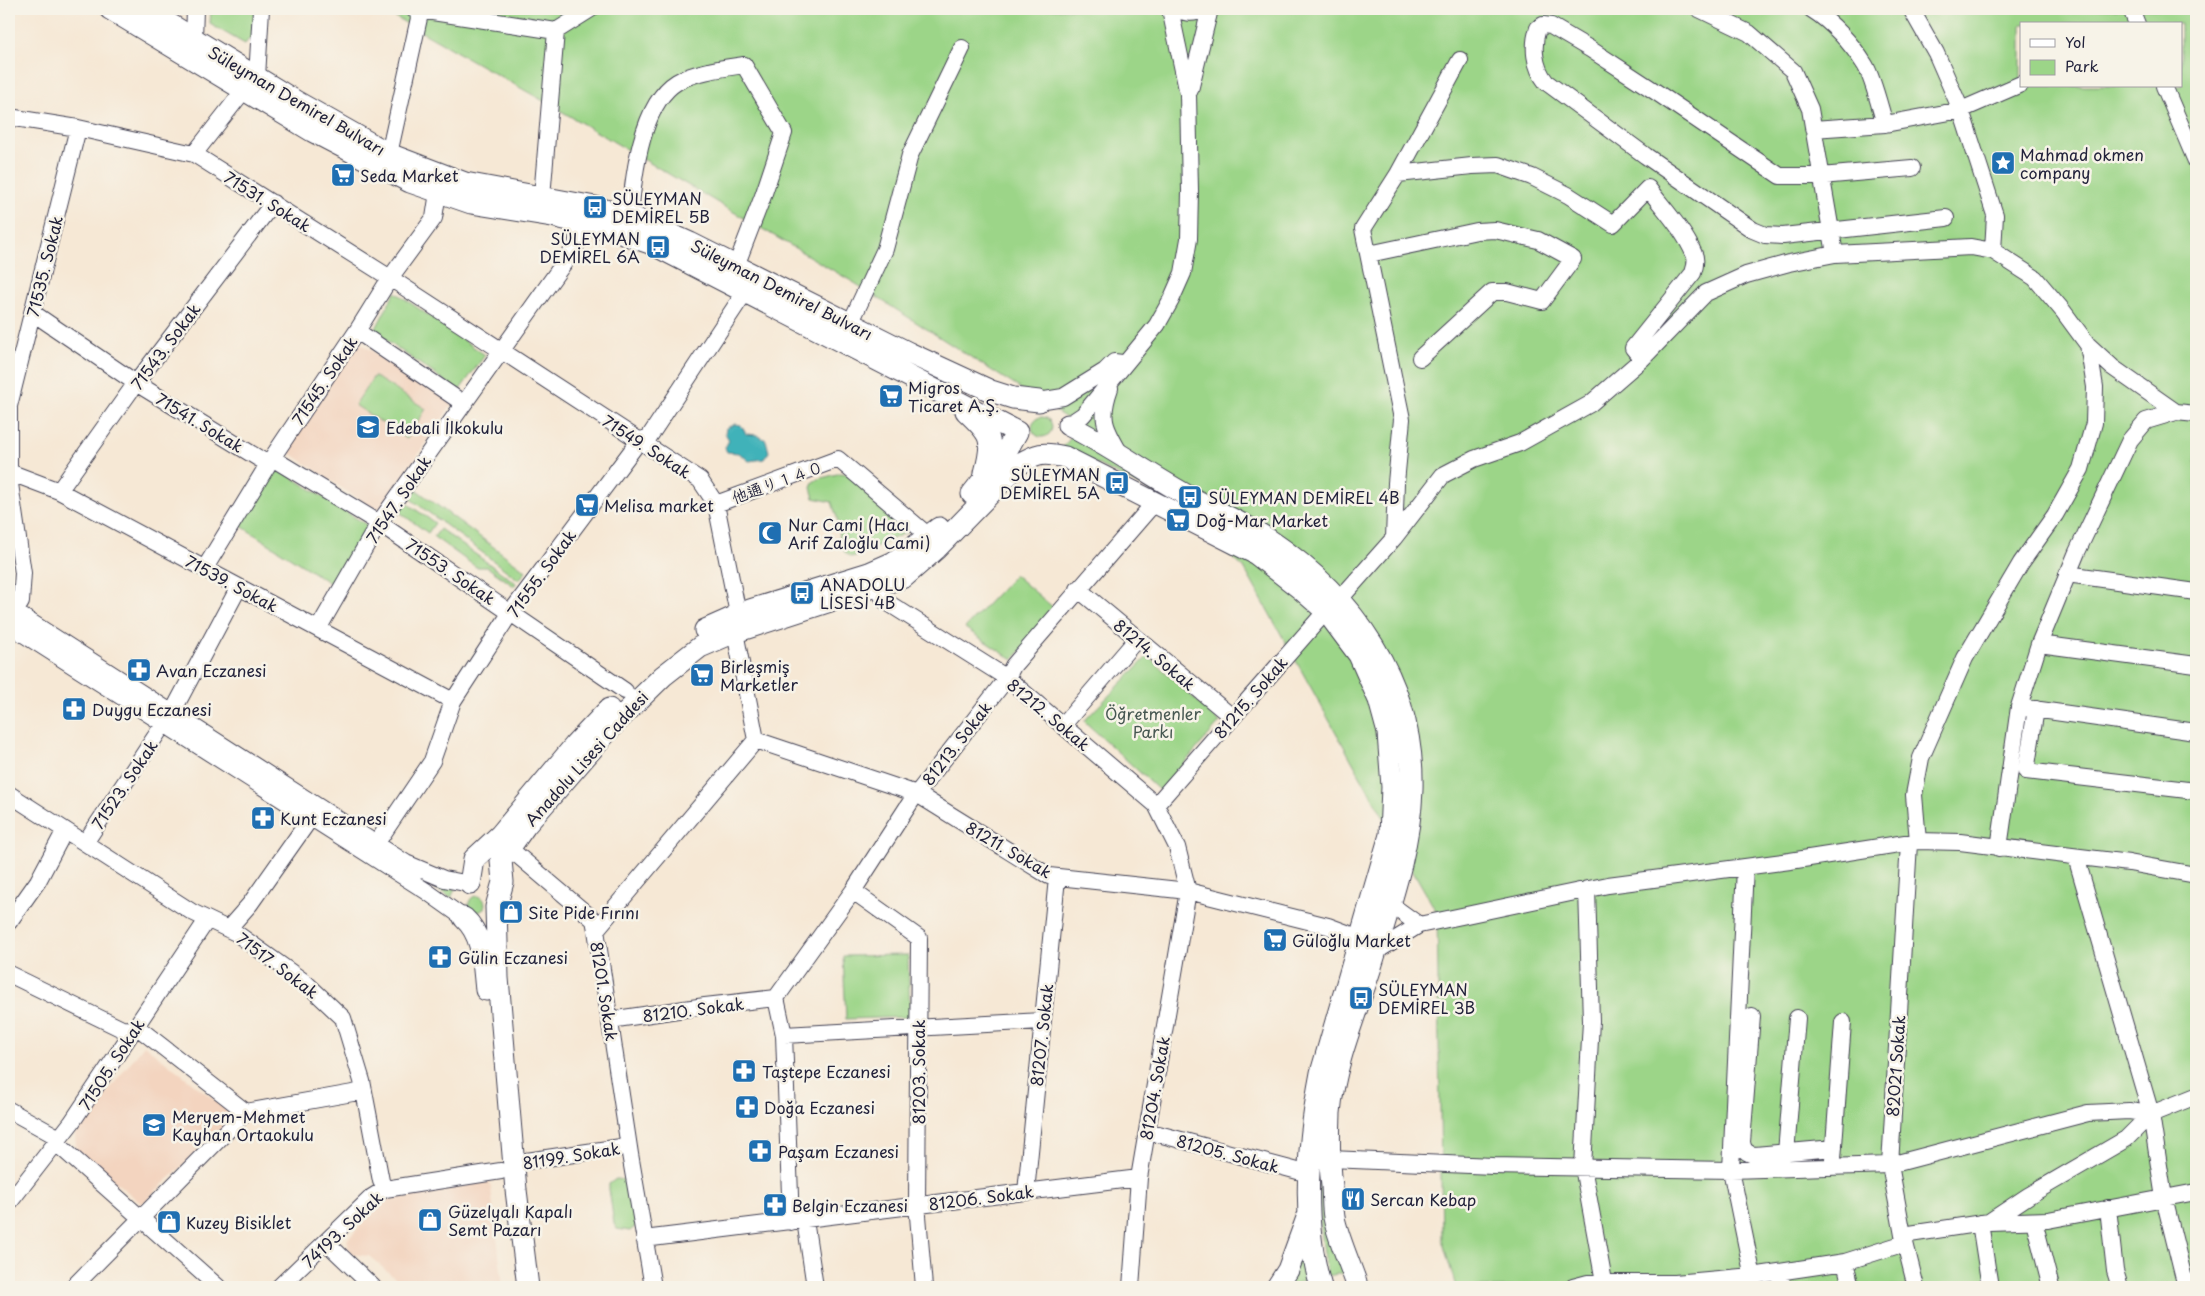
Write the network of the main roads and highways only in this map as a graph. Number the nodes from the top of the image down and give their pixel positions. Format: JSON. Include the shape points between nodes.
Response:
{"nodes":[{"id":1,"x":110,"y":9,"type":"edge"},
{"id":2,"x":145,"y":9,"type":"edge"},
{"id":3,"x":250,"y":83,"type":"junction"},
{"id":4,"x":953,"y":398,"type":"junction"},
{"id":5,"x":1039,"y":401,"type":"junction"},
{"id":6,"x":1068,"y":425,"type":"junction"},
{"id":7,"x":1017,"y":432,"type":"junction"},
{"id":8,"x":1043,"y":453,"type":"junction"},
{"id":9,"x":982,"y":483,"type":"junction"},
{"id":10,"x":873,"y":580,"type":"junction"},
{"id":11,"x":1332,"y":606,"type":"junction"},
{"id":12,"x":737,"y":623,"type":"junction"},
{"id":13,"x":470,"y":884,"type":"junction"},
{"id":14,"x":496,"y":907,"type":"junction"},
{"id":15,"x":464,"y":918,"type":"junction"},
{"id":16,"x":1368,"y":945,"type":"junction"},
{"id":17,"x":507,"y":1167,"type":"junction"},
{"id":18,"x":1310,"y":1209,"type":"junction"},
{"id":19,"x":1359,"y":1284,"type":"edge"},
{"id":20,"x":515,"y":1287,"type":"edge"},
{"id":21,"x":528,"y":1287,"type":"edge"},
{"id":22,"x":1277,"y":1287,"type":"edge"},
{"id":23,"x":1323,"y":1287,"type":"edge"}],
"edges":[{"from":1,"to":3,"type":"main road","name":"Süleyman Demirel Bulvarı"},
{"from":2,"to":3,"type":"main road","name":"Süleyman Demirel Bulvarı","via":[[194,39]]},
{"from":3,"to":4,"type":"main road","name":"Süleyman Demirel Bulvarı","via":[[364,160],[410,182],[471,203],[612,230],[650,243]]},
{"from":3,"to":5,"type":"main road","name":"Süleyman Demirel Bulvarı","via":[[389,154],[465,183],[595,206],[630,217],[690,243],[991,391]]},
{"from":4,"to":7,"type":"main road","name":"Süleyman Demirel Bulvarı"},
{"from":4,"to":9,"type":"main road","via":[[983,426],[991,442]]},
{"from":5,"to":6,"type":"main road","via":[[1062,410]]},
{"from":5,"to":7,"type":"main road","via":[[1024,408],[1017,423]]},
{"from":6,"to":8,"type":"main road","via":[[1064,441],[1058,448]]},
{"from":6,"to":11,"type":"main road","via":[[1267,538],[1316,577]]},
{"from":7,"to":8,"type":"main road","via":[[1029,449]]},
{"from":7,"to":9,"type":"main road","name":"Anadolu Lisesi Caddesi"},
{"from":8,"to":10,"type":"main road","name":"Anadolu Lisesi Caddesi","via":[[1031,456],[1018,466],[938,548],[904,577]]},
{"from":8,"to":11,"type":"main road","via":[[1065,457],[1256,554]]},
{"from":9,"to":10,"type":"main road","name":"Anadolu Lisesi Caddesi","via":[[930,537]]},
{"from":10,"to":12,"type":"main road","name":"Anadolu Lisesi Caddesi"},
{"from":11,"to":16,"type":"main road","via":[[1379,700],[1388,733],[1392,787],[1390,835]]},
{"from":11,"to":16,"type":"main road","via":[[1375,646],[1397,692],[1410,757],[1412,790],[1406,841],[1390,904]]},
{"from":12,"to":13,"type":"main road","name":"Anadolu Lisesi Caddesi","via":[[693,636],[652,665],[625,691],[575,744],[500,835],[474,860]]},
{"from":12,"to":14,"type":"main road","name":"Anadolu Lisesi Caddesi","via":[[700,647],[636,700],[528,822],[501,860],[503,882]]},
{"from":13,"to":14,"type":"main road","via":[[482,884],[492,890]]},
{"from":13,"to":15,"type":"main road","via":[[458,899]]},
{"from":14,"to":15,"type":"main road","via":[[494,914],[483,922],[470,922]]},
{"from":14,"to":17,"type":"main road","name":"Anadolu Lisesi Caddesi"},
{"from":15,"to":17,"type":"main road","name":"Anadolu Lisesi Caddesi","via":[[474,927],[482,953]]},
{"from":16,"to":18,"type":"main road","via":[[1321,1073],[1313,1113]]},
{"from":16,"to":19,"type":"main road","via":[[1330,1111],[1335,1222]]},
{"from":17,"to":20,"type":"main road","name":"Anadolu Lisesi Caddesi"},
{"from":17,"to":21,"type":"main road","name":"Anadolu Lisesi Caddesi"},
{"from":18,"to":22,"type":"main road","via":[[1288,1270]]},
{"from":18,"to":23,"type":"main road","via":[[1315,1268]]},
{"from":19,"to":23,"type":"main road","via":[[1341,1278]]}]}
